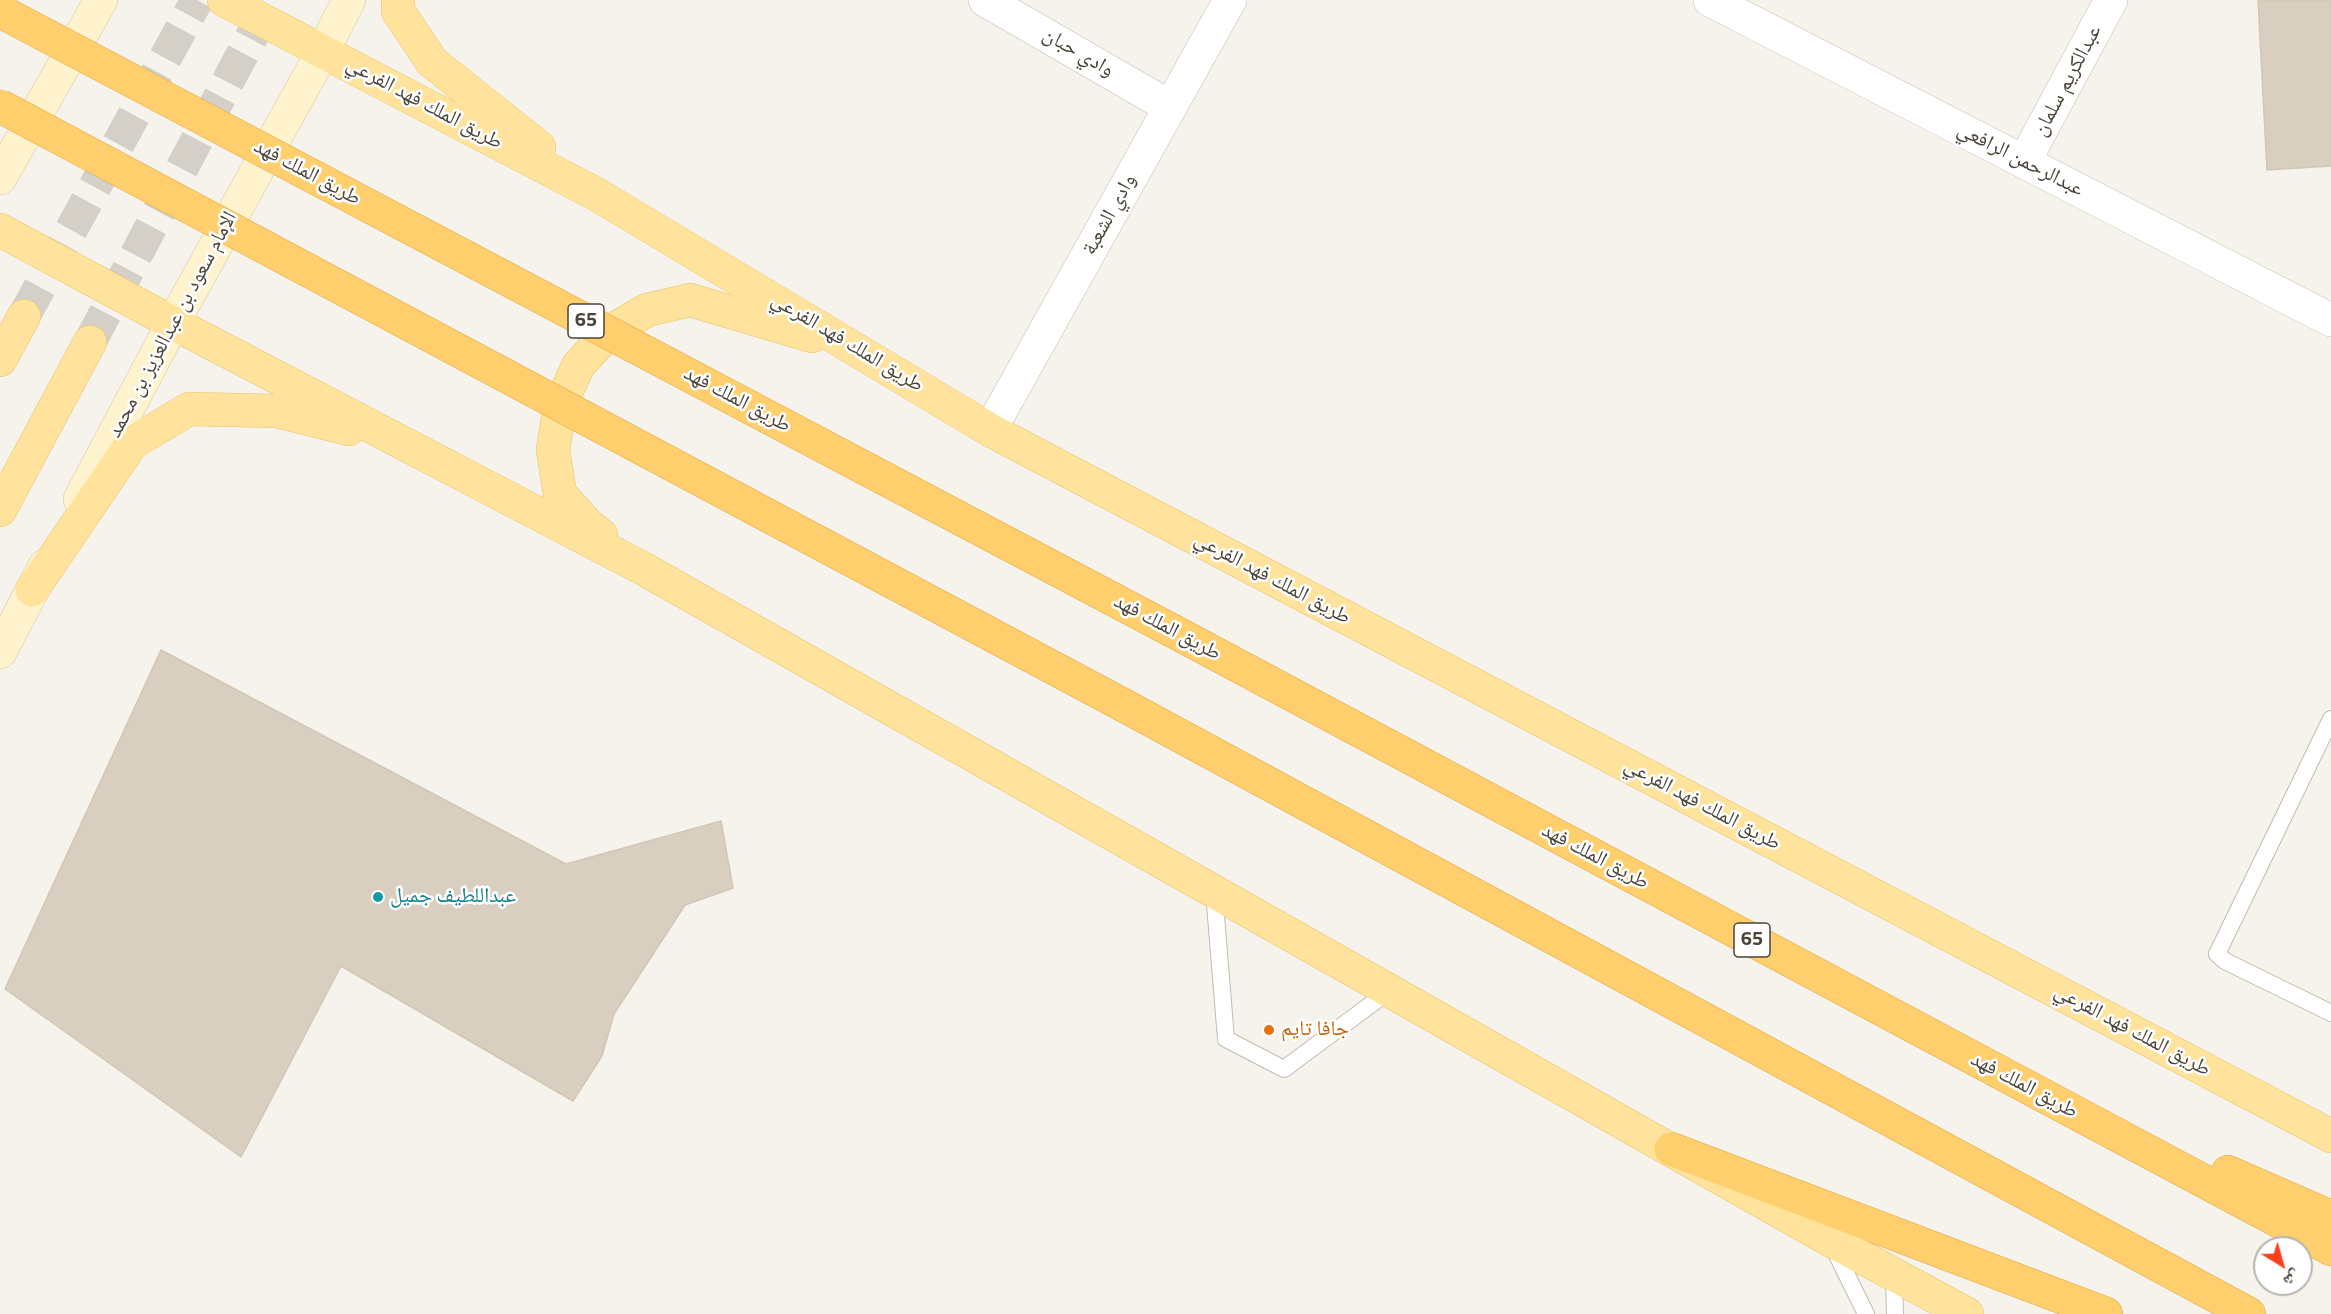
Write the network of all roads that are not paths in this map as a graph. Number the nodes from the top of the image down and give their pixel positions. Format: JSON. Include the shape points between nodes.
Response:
{"nodes":[{"id":1,"x":101,"y":0,"type":"edge"},
{"id":2,"x":224,"y":0,"type":"edge"},
{"id":3,"x":349,"y":0,"type":"edge"},
{"id":4,"x":398,"y":0,"type":"edge"},
{"id":5,"x":985,"y":0,"type":"edge"},
{"id":6,"x":1230,"y":0,"type":"edge"},
{"id":7,"x":1710,"y":0,"type":"edge"},
{"id":8,"x":2112,"y":0,"type":"edge"},
{"id":9,"x":0,"y":11,"type":"edge"},
{"id":10,"x":323,"y":51,"type":"junction"},
{"id":11,"x":0,"y":106,"type":"edge"},
{"id":12,"x":1170,"y":107,"type":"junction"},
{"id":13,"x":2024,"y":162,"type":"junction"},
{"id":14,"x":0,"y":178,"type":"edge"},
{"id":15,"x":596,"y":194,"type":"junction"},
{"id":16,"x":0,"y":230,"type":"edge"},
{"id":17,"x":24,"y":316,"type":"tunnel mouth"},
{"id":18,"x":2331,"y":320,"type":"edge"},
{"id":19,"x":173,"y":323,"type":"junction"},
{"id":20,"x":90,"y":342,"type":"tunnel mouth"},
{"id":21,"x":860,"y":351,"type":"junction"},
{"id":22,"x":0,"y":360,"type":"edge"},
{"id":23,"x":990,"y":430,"type":"junction"},
{"id":24,"x":402,"y":442,"type":"junction"},
{"id":25,"x":0,"y":510,"type":"edge"},
{"id":26,"x":644,"y":568,"type":"junction"},
{"id":27,"x":32,"y":590,"type":"junction"},
{"id":28,"x":0,"y":652,"type":"edge"},
{"id":29,"x":2331,"y":719,"type":"edge"},
{"id":30,"x":1214,"y":892,"type":"junction"},
{"id":31,"x":1389,"y":991,"type":"junction"},
{"id":32,"x":2329,"y":1007,"type":"edge"},
{"id":33,"x":1987,"y":1066,"type":"junction"},
{"id":34,"x":2331,"y":1136,"type":"edge"},
{"id":35,"x":1671,"y":1149,"type":"junction"},
{"id":36,"x":2331,"y":1217,"type":"edge"},
{"id":37,"x":1830,"y":1240,"type":"junction"},
{"id":38,"x":2331,"y":1249,"type":"edge"},
{"id":39,"x":1894,"y":1275,"type":"junction"},
{"id":40,"x":1936,"y":1306,"type":"edge"},
{"id":41,"x":1866,"y":1314,"type":"edge"},
{"id":42,"x":1895,"y":1314,"type":"edge"},
{"id":43,"x":1967,"y":1314,"type":"edge"},
{"id":44,"x":2106,"y":1314,"type":"edge"},
{"id":45,"x":2249,"y":1314,"type":"edge"}],
"edges":[{"from":1,"to":14,"type":"main road"},
{"from":2,"to":10,"type":"main road","name":"طريق الملك فهد الفرعي"},
{"from":3,"to":10,"type":"main road","name":"الإمام سعود بن عبدالعزيز بن محمد"},
{"from":4,"to":15,"type":"main road","via":[[398,11],[432,62]]},
{"from":5,"to":12,"type":"street","name":"وادي حبان"},
{"from":6,"to":12,"type":"street","name":"وادي الشعبة"},
{"from":7,"to":13,"type":"street","name":"عبدالرحمن الرافعي"},
{"from":8,"to":13,"type":"street","name":"عبدالكريم سلمان"},
{"from":9,"to":33,"type":"highway","name":"طريق الملك فهد","number":"65","bridge":true},
{"from":10,"to":15,"type":"main road","name":"طريق الملك فهد الفرعي"},
{"from":10,"to":19,"type":"main road","name":"الإمام سعود بن عبدالعزيز بن محمد"},
{"from":11,"to":45,"type":"highway","bridge":true,"via":[[1125,706]]},
{"from":12,"to":23,"type":"street","name":"وادي الشعبة"},
{"from":13,"to":18,"type":"street","name":"عبدالرحمن الرافعي"},
{"from":15,"to":21,"type":"main road","name":"طريق الملك فهد الفرعي"},
{"from":16,"to":19,"type":"main road"},
{"from":17,"to":22,"type":"main road"},
{"from":19,"to":24,"type":"main road"},
{"from":19,"to":27,"type":"main road","name":"الإمام سعود بن عبدالعزيز بن محمد"},
{"from":20,"to":25,"type":"main road"},
{"from":21,"to":23,"type":"main road","name":"طريق الملك فهد الفرعي"},
{"from":21,"to":26,"type":"main road","via":[[690,300],[647,310],[608,333],[578,366],[560,406],[553,450],[560,494],[588,525]]},
{"from":23,"to":34,"type":"main road","name":"طريق الملك فهد الفرعي"},
{"from":24,"to":26,"type":"main road"},
{"from":24,"to":27,"type":"main road","via":[[277,411],[189,410],[132,443]]},
{"from":26,"to":30,"type":"main road"},
{"from":27,"to":28,"type":"main road","name":"الإمام سعود بن عبدالعزيز بن محمد"},
{"from":29,"to":32,"type":"lane","via":[[2217,954],[2225,962]]},
{"from":30,"to":31,"type":"main road"},
{"from":30,"to":31,"type":"lane","via":[[1226,1040],[1284,1069]]},
{"from":31,"to":35,"type":"main road"},
{"from":33,"to":36,"type":"highway"},
{"from":33,"to":38,"type":"highway","name":"طريق الملك فهد","number":"65"},
{"from":35,"to":37,"type":"main road"},
{"from":35,"to":44,"type":"highway"},
{"from":37,"to":39,"type":"main road"},
{"from":37,"to":41,"type":"lane"},
{"from":39,"to":40,"type":"main road"},
{"from":39,"to":42,"type":"lane"},
{"from":40,"to":43,"type":"main road"}]}
